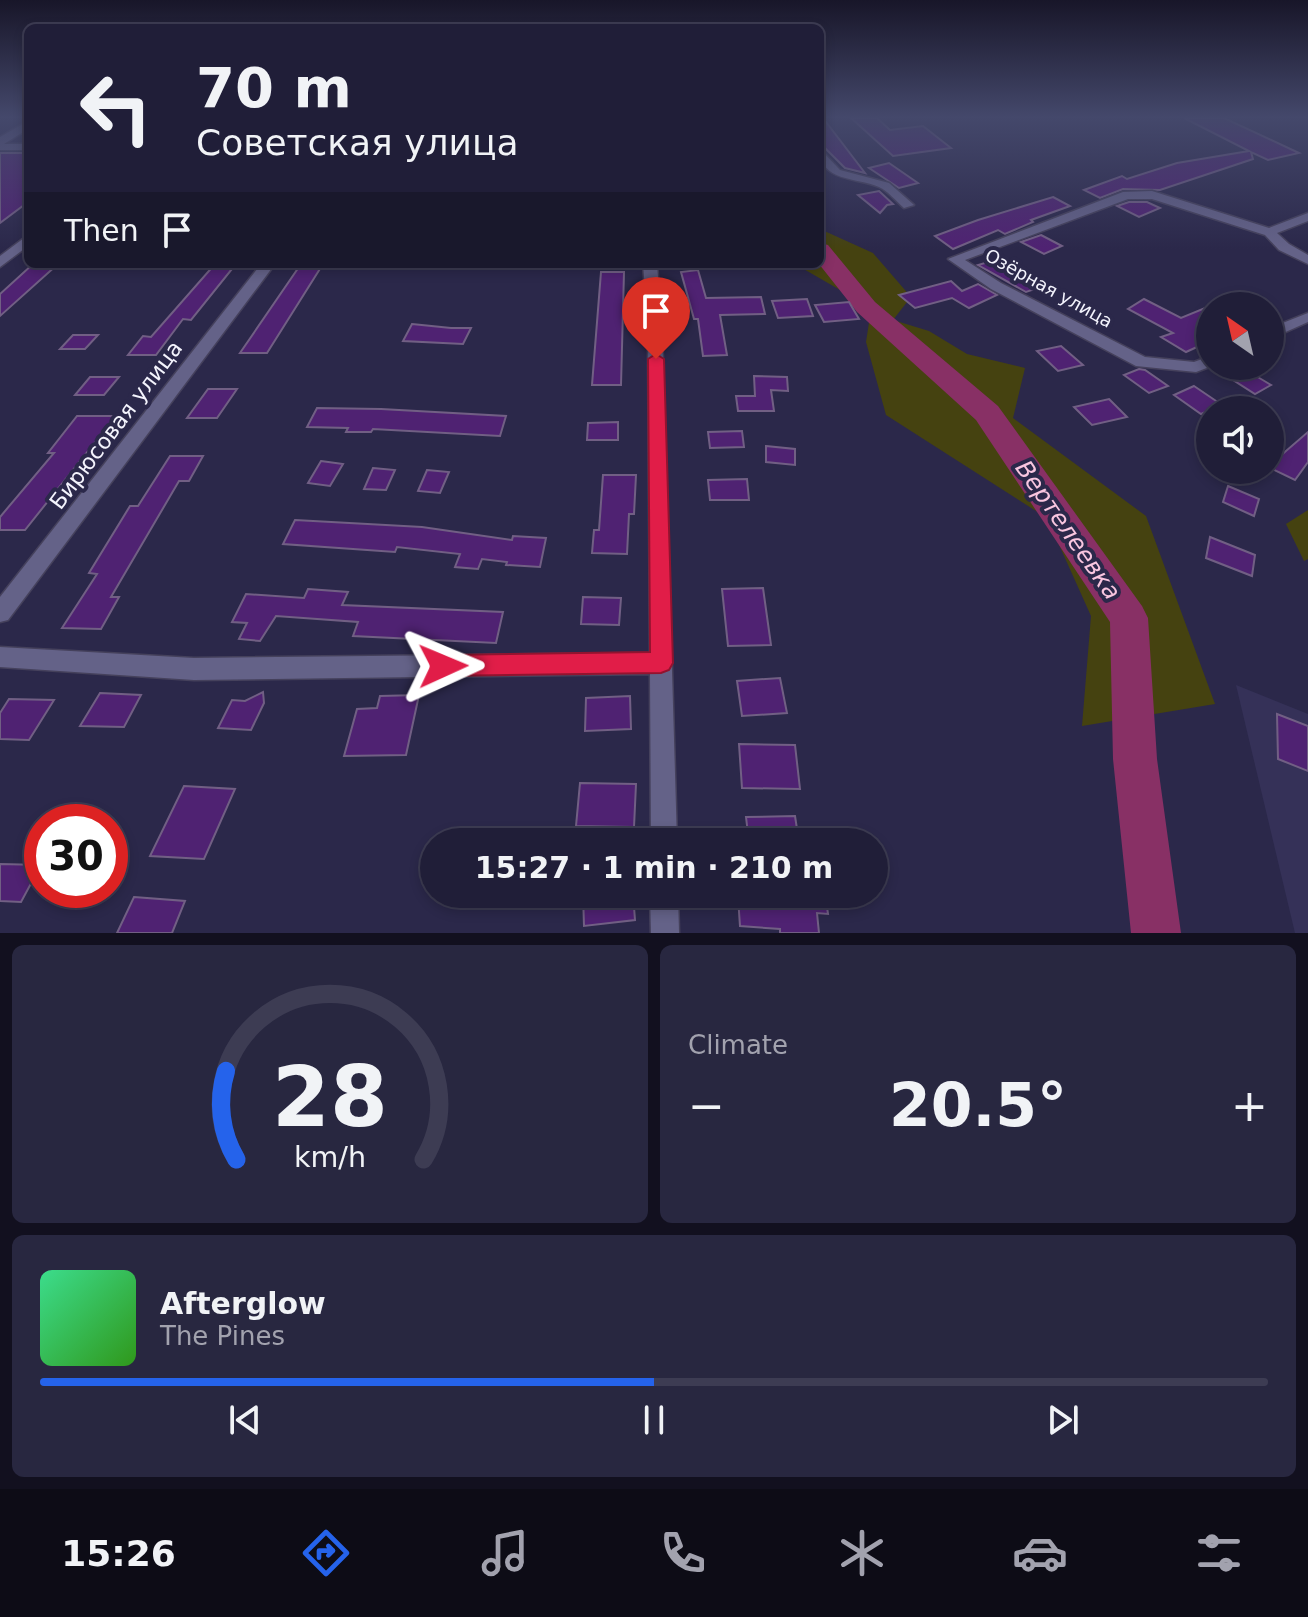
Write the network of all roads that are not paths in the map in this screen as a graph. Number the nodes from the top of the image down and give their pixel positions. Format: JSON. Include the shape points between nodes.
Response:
{"nodes":[{"id":1,"x":828,"y":162,"type":"edge"},
{"id":2,"x":908,"y":205,"type":"dead end"},
{"id":3,"x":1308,"y":217,"type":"edge"},
{"id":4,"x":1269,"y":232,"type":"junction"},
{"id":5,"x":24,"y":242,"type":"edge"},
{"id":6,"x":1308,"y":260,"type":"edge"},
{"id":7,"x":0,"y":263,"type":"edge"},
{"id":8,"x":265,"y":268,"type":"edge"},
{"id":9,"x":650,"y":268,"type":"edge"},
{"id":10,"x":1308,"y":317,"type":"edge"},
{"id":11,"x":1284,"y":328,"type":"edge"},
{"id":12,"x":1196,"y":367,"type":"edge"},
{"id":13,"x":0,"y":613,"type":"edge"},
{"id":14,"x":0,"y":657,"type":"edge"},
{"id":15,"x":661,"y":663,"type":"junction"},
{"id":16,"x":664,"y":828,"type":"edge"},
{"id":17,"x":664,"y":908,"type":"edge"},
{"id":18,"x":665,"y":933,"type":"edge"}],
"edges":[{"from":1,"to":2,"type":"street","via":[[836,172],[885,185]]},
{"from":3,"to":4,"type":"street"},
{"from":4,"to":6,"type":"street","name":"Озёрная улица"},
{"from":4,"to":12,"type":"street","name":"Озёрная улица","via":[[1152,195],[1127,195],[955,259],[1142,362]]},
{"from":5,"to":7,"type":"street"},
{"from":8,"to":13,"type":"street","name":"Бирюсовая улица"},
{"from":9,"to":15,"type":"street"},
{"from":10,"to":11,"type":"street"},
{"from":14,"to":15,"type":"street","via":[[194,669]]},
{"from":15,"to":16,"type":"street"},
{"from":17,"to":18,"type":"street"}]}
